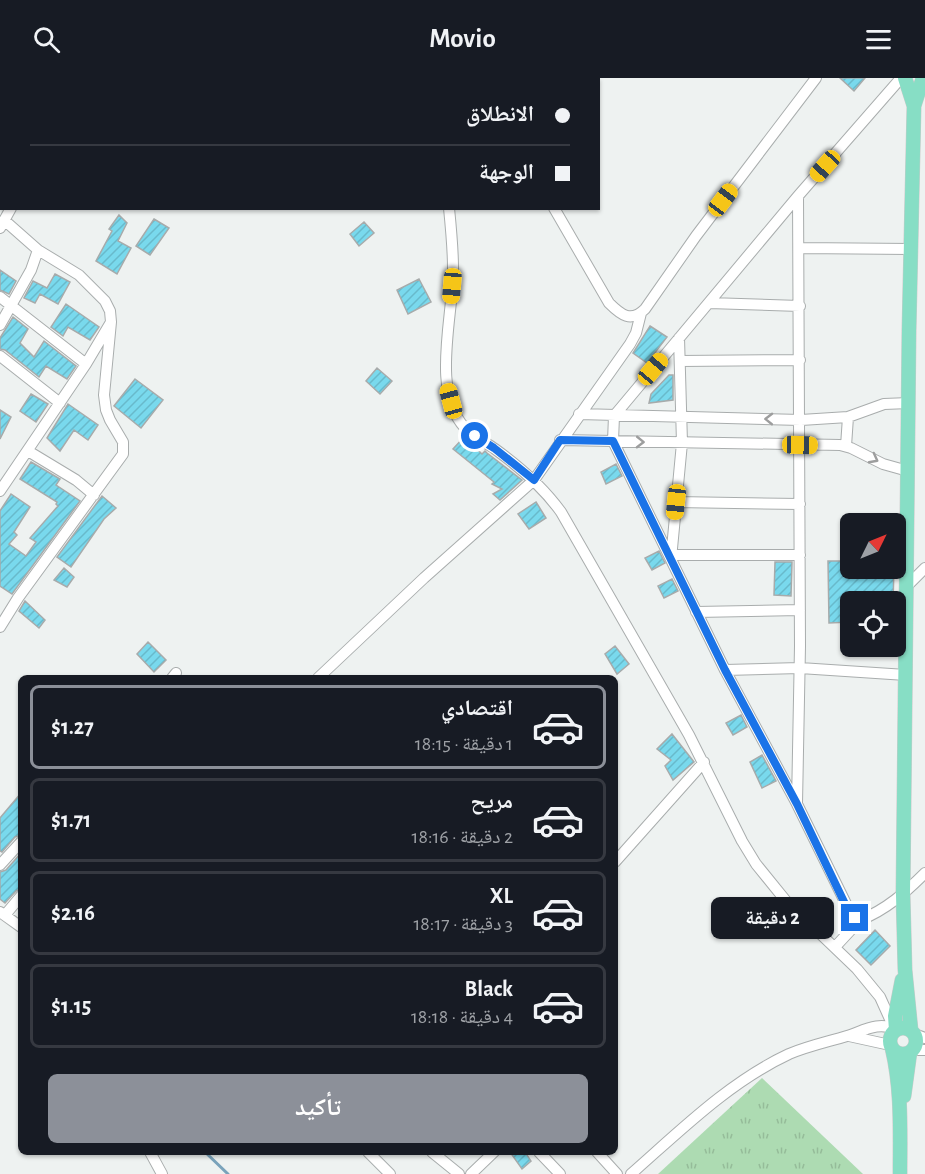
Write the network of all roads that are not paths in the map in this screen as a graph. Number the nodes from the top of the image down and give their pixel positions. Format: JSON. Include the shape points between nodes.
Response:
{"nodes":[{"id":1,"x":816,"y":78,"type":"edge"},
{"id":2,"x":903,"y":78,"type":"edge"},
{"id":3,"x":922,"y":78,"type":"edge"},
{"id":4,"x":914,"y":106,"type":"junction"},
{"id":5,"x":798,"y":196,"type":"junction"},
{"id":6,"x":10,"y":210,"type":"edge"},
{"id":7,"x":449,"y":210,"type":"edge"},
{"id":8,"x":555,"y":210,"type":"edge"},
{"id":9,"x":2,"y":224,"type":"edge"},
{"id":10,"x":799,"y":248,"type":"junction"},
{"id":11,"x":910,"y":249,"type":"junction"},
{"id":12,"x":38,"y":250,"type":"junction"},
{"id":13,"x":0,"y":297,"type":"edge"},
{"id":14,"x":709,"y":303,"type":"junction"},
{"id":15,"x":11,"y":306,"type":"junction"},
{"id":16,"x":800,"y":306,"type":"junction"},
{"id":17,"x":641,"y":314,"type":"junction"},
{"id":18,"x":111,"y":322,"type":"junction"},
{"id":19,"x":0,"y":325,"type":"edge"},
{"id":20,"x":679,"y":338,"type":"junction"},
{"id":21,"x":0,"y":356,"type":"edge"},
{"id":22,"x":800,"y":360,"type":"junction"},
{"id":23,"x":680,"y":361,"type":"junction"},
{"id":24,"x":86,"y":364,"type":"junction"},
{"id":25,"x":909,"y":403,"type":"junction"},
{"id":26,"x":60,"y":404,"type":"junction"},
{"id":27,"x":579,"y":414,"type":"junction"},
{"id":28,"x":614,"y":416,"type":"junction"},
{"id":29,"x":848,"y":417,"type":"junction"},
{"id":30,"x":682,"y":418,"type":"junction"},
{"id":31,"x":801,"y":420,"type":"junction"},
{"id":32,"x":560,"y":440,"type":"junction"},
{"id":33,"x":613,"y":441,"type":"junction"},
{"id":34,"x":682,"y":443,"type":"junction"},
{"id":35,"x":800,"y":445,"type":"junction"},
{"id":36,"x":846,"y":446,"type":"junction"},
{"id":37,"x":28,"y":451,"type":"junction"},
{"id":38,"x":908,"y":471,"type":"junction"},
{"id":39,"x":534,"y":480,"type":"junction"},
{"id":40,"x":0,"y":491,"type":"edge"},
{"id":41,"x":94,"y":495,"type":"junction"},
{"id":42,"x":676,"y":502,"type":"junction"},
{"id":43,"x":800,"y":504,"type":"junction"},
{"id":44,"x":800,"y":555,"type":"junction"},
{"id":45,"x":671,"y":558,"type":"junction"},
{"id":46,"x":925,"y":568,"type":"edge"},
{"id":47,"x":906,"y":586,"type":"junction"},
{"id":48,"x":800,"y":610,"type":"junction"},
{"id":49,"x":696,"y":612,"type":"junction"},
{"id":50,"x":0,"y":627,"type":"edge"},
{"id":51,"x":800,"y":668,"type":"junction"},
{"id":52,"x":725,"y":670,"type":"junction"},
{"id":53,"x":321,"y":675,"type":"edge"},
{"id":54,"x":906,"y":675,"type":"junction"},
{"id":55,"x":704,"y":762,"type":"junction"},
{"id":56,"x":797,"y":804,"type":"junction"},
{"id":57,"x":18,"y":845,"type":"edge"},
{"id":58,"x":618,"y":859,"type":"edge"},
{"id":59,"x":0,"y":865,"type":"edge"},
{"id":60,"x":925,"y":873,"type":"edge"},
{"id":61,"x":903,"y":895,"type":"junction"},
{"id":62,"x":18,"y":899,"type":"edge"},
{"id":63,"x":2,"y":914,"type":"edge"},
{"id":64,"x":860,"y":920,"type":"junction"},
{"id":65,"x":18,"y":924,"type":"edge"},
{"id":66,"x":835,"y":946,"type":"junction"},
{"id":67,"x":905,"y":970,"type":"junction"},
{"id":68,"x":895,"y":1030,"type":"junction"},
{"id":69,"x":917,"y":1034,"type":"edge"},
{"id":70,"x":849,"y":1036,"type":"junction"},
{"id":71,"x":891,"y":1047,"type":"junction"},
{"id":72,"x":916,"y":1051,"type":"edge"},
{"id":73,"x":901,"y":1106,"type":"junction"},
{"id":74,"x":152,"y":1155,"type":"edge"},
{"id":75,"x":371,"y":1155,"type":"edge"},
{"id":76,"x":436,"y":1155,"type":"edge"},
{"id":77,"x":491,"y":1155,"type":"edge"},
{"id":78,"x":542,"y":1155,"type":"edge"},
{"id":79,"x":600,"y":1155,"type":"edge"},
{"id":80,"x":162,"y":1174,"type":"edge"},
{"id":81,"x":390,"y":1174,"type":"edge"},
{"id":82,"x":459,"y":1174,"type":"edge"},
{"id":83,"x":471,"y":1174,"type":"edge"},
{"id":84,"x":560,"y":1174,"type":"edge"},
{"id":85,"x":617,"y":1174,"type":"edge"},
{"id":86,"x":631,"y":1174,"type":"edge"},
{"id":87,"x":900,"y":1174,"type":"edge"}],
"edges":[{"from":1,"to":17,"type":"street"},
{"from":2,"to":4,"type":"main road"},
{"from":2,"to":5,"type":"street"},
{"from":3,"to":4,"type":"main road"},
{"from":4,"to":11,"type":"main road"},
{"from":5,"to":10,"type":"street"},
{"from":5,"to":14,"type":"street"},
{"from":6,"to":9,"type":"street"},
{"from":7,"to":39,"type":"street","via":[[453,269],[446,375],[454,411],[465,428]]},
{"from":8,"to":17,"type":"street","via":[[609,303],[626,317]]},
{"from":9,"to":12,"type":"street"},
{"from":10,"to":11,"type":"street"},
{"from":10,"to":16,"type":"street"},
{"from":11,"to":25,"type":"main road"},
{"from":12,"to":15,"type":"street"},
{"from":12,"to":18,"type":"street","via":[[84,280],[105,301]]},
{"from":13,"to":15,"type":"street"},
{"from":14,"to":16,"type":"street"},
{"from":14,"to":20,"type":"street"},
{"from":15,"to":19,"type":"street"},
{"from":15,"to":24,"type":"street"},
{"from":16,"to":22,"type":"street"},
{"from":17,"to":27,"type":"street","via":[[630,344]]},
{"from":18,"to":24,"type":"street"},
{"from":18,"to":41,"type":"street","via":[[104,395],[106,410],[124,449]]},
{"from":20,"to":23,"type":"street"},
{"from":20,"to":28,"type":"street"},
{"from":21,"to":26,"type":"street"},
{"from":22,"to":23,"type":"street"},
{"from":22,"to":31,"type":"street"},
{"from":23,"to":30,"type":"street"},
{"from":24,"to":26,"type":"street"},
{"from":25,"to":29,"type":"street","via":[[884,404]]},
{"from":25,"to":38,"type":"main road"},
{"from":26,"to":37,"type":"street"},
{"from":27,"to":28,"type":"street"},
{"from":27,"to":32,"type":"street"},
{"from":28,"to":30,"type":"street"},
{"from":28,"to":33,"type":"street"},
{"from":29,"to":31,"type":"street"},
{"from":29,"to":36,"type":"street"},
{"from":31,"to":30,"type":"street","one_way":true},
{"from":30,"to":34,"type":"street"},
{"from":31,"to":35,"type":"street"},
{"from":32,"to":33,"type":"street"},
{"from":32,"to":39,"type":"street"},
{"from":33,"to":34,"type":"street","one_way":true},
{"from":33,"to":45,"type":"street"},
{"from":34,"to":35,"type":"street"},
{"from":34,"to":42,"type":"street"},
{"from":35,"to":36,"type":"street"},
{"from":35,"to":43,"type":"street"},
{"from":36,"to":38,"type":"street","one_way":true},
{"from":37,"to":40,"type":"street"},
{"from":37,"to":41,"type":"street"},
{"from":38,"to":47,"type":"main road"},
{"from":39,"to":53,"type":"street"},
{"from":39,"to":55,"type":"street","via":[[561,512]]},
{"from":41,"to":50,"type":"street"},
{"from":42,"to":43,"type":"street"},
{"from":42,"to":45,"type":"street"},
{"from":43,"to":44,"type":"street"},
{"from":44,"to":45,"type":"street"},
{"from":44,"to":48,"type":"street"},
{"from":45,"to":49,"type":"street"},
{"from":46,"to":47,"type":"street"},
{"from":47,"to":54,"type":"main road"},
{"from":48,"to":49,"type":"street"},
{"from":48,"to":51,"type":"street"},
{"from":49,"to":52,"type":"street"},
{"from":51,"to":52,"type":"street"},
{"from":51,"to":54,"type":"street"},
{"from":51,"to":56,"type":"street"},
{"from":52,"to":56,"type":"street"},
{"from":54,"to":61,"type":"main road"},
{"from":55,"to":58,"type":"street"},
{"from":55,"to":66,"type":"street","via":[[756,864],[786,901]]},
{"from":56,"to":64,"type":"street","via":[[846,906]]},
{"from":57,"to":59,"type":"street"},
{"from":60,"to":61,"type":"street"},
{"from":61,"to":64,"type":"street"},
{"from":61,"to":67,"type":"main road"},
{"from":62,"to":63,"type":"street"},
{"from":63,"to":65,"type":"street"},
{"from":64,"to":66,"type":"street"},
{"from":66,"to":68,"type":"street","via":[[880,997]]},
{"from":67,"to":68,"type":"main road"},
{"from":67,"to":69,"type":"main road"},
{"from":68,"to":69,"type":"main road","via":[[903,1028]]},
{"from":68,"to":70,"type":"street","via":[[880,1026]]},
{"from":68,"to":71,"type":"main road"},
{"from":69,"to":72,"type":"main road"},
{"from":70,"to":71,"type":"street"},
{"from":70,"to":86,"type":"street","via":[[789,1054],[766,1067],[715,1102]]},
{"from":71,"to":72,"type":"main road","via":[[900,1054]]},
{"from":71,"to":73,"type":"main road"},
{"from":72,"to":73,"type":"main road"},
{"from":73,"to":87,"type":"main road"},
{"from":74,"to":80,"type":"street"},
{"from":75,"to":81,"type":"street"},
{"from":76,"to":82,"type":"street"},
{"from":77,"to":83,"type":"street"},
{"from":78,"to":84,"type":"street"},
{"from":79,"to":85,"type":"street"}]}
